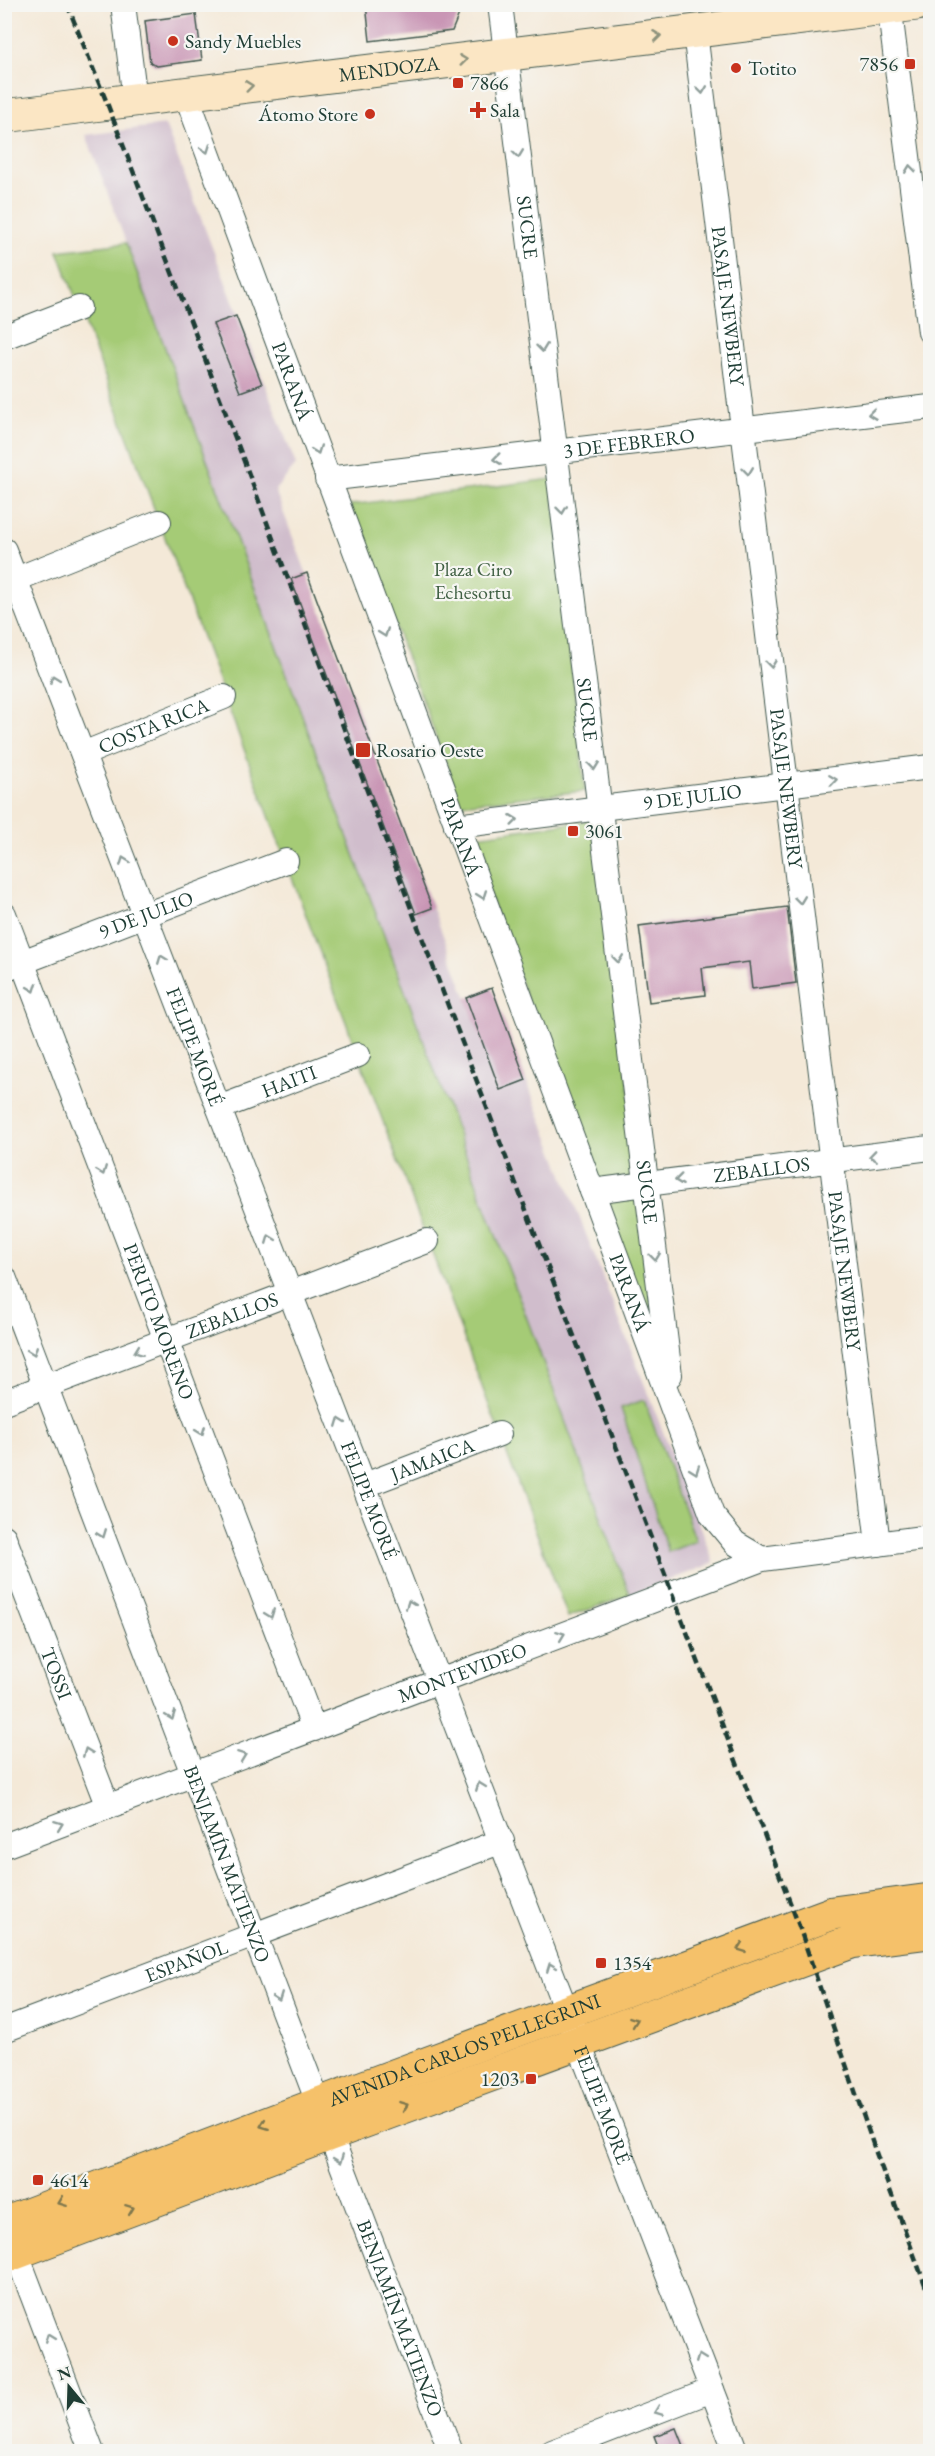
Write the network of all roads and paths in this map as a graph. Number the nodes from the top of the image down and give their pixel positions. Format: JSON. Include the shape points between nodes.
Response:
{"nodes":[{"id":1,"x":123,"y":4,"type":"edge"},
{"id":2,"x":500,"y":4,"type":"edge"},
{"id":3,"x":898,"y":6,"type":"edge"},
{"id":4,"x":695,"y":32,"type":"junction"},
{"id":5,"x":506,"y":55,"type":"junction"},
{"id":6,"x":186,"y":94,"type":"junction"},
{"id":7,"x":135,"y":100,"type":"junction"},
{"id":8,"x":4,"y":116,"type":"edge"},
{"id":9,"x":79,"y":308,"type":"dead end"},
{"id":10,"x":930,"y":332,"type":"edge"},
{"id":11,"x":4,"y":337,"type":"edge"},
{"id":12,"x":930,"y":407,"type":"edge"},
{"id":13,"x":743,"y":429,"type":"junction"},
{"id":14,"x":555,"y":452,"type":"junction"},
{"id":15,"x":327,"y":479,"type":"junction"},
{"id":16,"x":159,"y":522,"type":"dead end"},
{"id":17,"x":4,"y":550,"type":"edge"},
{"id":18,"x":10,"y":582,"type":"edge"},
{"id":19,"x":225,"y":697,"type":"dead end"},
{"id":20,"x":83,"y":754,"type":"junction"},
{"id":21,"x":930,"y":767,"type":"edge"},
{"id":22,"x":786,"y":787,"type":"junction"},
{"id":23,"x":600,"y":810,"type":"junction"},
{"id":24,"x":456,"y":826,"type":"junction"},
{"id":25,"x":286,"y":861,"type":"dead end"},
{"id":26,"x":4,"y":914,"type":"edge"},
{"id":27,"x":145,"y":915,"type":"junction"},
{"id":28,"x":14,"y":966,"type":"edge"},
{"id":29,"x":358,"y":1055,"type":"dead end"},
{"id":30,"x":219,"y":1108,"type":"junction"},
{"id":31,"x":930,"y":1149,"type":"edge"},
{"id":32,"x":831,"y":1162,"type":"junction"},
{"id":33,"x":646,"y":1185,"type":"junction"},
{"id":34,"x":592,"y":1191,"type":"junction"},
{"id":35,"x":428,"y":1241,"type":"dead end"},
{"id":36,"x":4,"y":1277,"type":"edge"},
{"id":37,"x":291,"y":1293,"type":"junction"},
{"id":38,"x":166,"y":1340,"type":"junction"},
{"id":39,"x":46,"y":1386,"type":"junction"},
{"id":40,"x":4,"y":1402,"type":"edge"},
{"id":41,"x":675,"y":1415,"type":"junction"},
{"id":42,"x":500,"y":1434,"type":"dead end"},
{"id":43,"x":365,"y":1485,"type":"junction"},
{"id":44,"x":930,"y":1537,"type":"edge"},
{"id":45,"x":4,"y":1538,"type":"edge"},
{"id":46,"x":878,"y":1544,"type":"junction"},
{"id":47,"x":762,"y":1559,"type":"junction"},
{"id":48,"x":440,"y":1681,"type":"junction"},
{"id":49,"x":314,"y":1729,"type":"junction"},
{"id":50,"x":194,"y":1774,"type":"junction"},
{"id":51,"x":108,"y":1807,"type":"junction"},
{"id":52,"x":502,"y":1841,"type":"junction"},
{"id":53,"x":4,"y":1846,"type":"edge"},
{"id":54,"x":930,"y":1900,"type":"edge"},
{"id":55,"x":930,"y":1932,"type":"edge"},
{"id":56,"x":254,"y":1936,"type":"junction"},
{"id":57,"x":567,"y":2011,"type":"junction"},
{"id":58,"x":4,"y":2030,"type":"edge"},
{"id":59,"x":579,"y":2042,"type":"junction"},
{"id":60,"x":324,"y":2119,"type":"junction"},
{"id":61,"x":7,"y":2236,"type":"edge"},
{"id":62,"x":712,"y":2390,"type":"junction"},
{"id":63,"x":92,"y":2451,"type":"edge"},
{"id":64,"x":451,"y":2451,"type":"edge"},
{"id":65,"x":552,"y":2451,"type":"edge"},
{"id":66,"x":736,"y":2451,"type":"edge"}],
"edges":[{"from":1,"to":7,"type":"street"},
{"from":2,"to":5,"type":"street","name":"SUCRE"},
{"from":3,"to":4,"type":"main road","name":"MENDOZA"},
{"from":10,"to":3,"type":"street","one_way":true},
{"from":5,"to":4,"type":"main road","name":"MENDOZA","one_way":true},
{"from":4,"to":13,"type":"street","name":"PASAJE NEWBERY","one_way":true},
{"from":6,"to":5,"type":"main road","name":"MENDOZA","one_way":true},
{"from":5,"to":14,"type":"street","name":"SUCRE","one_way":true},
{"from":6,"to":7,"type":"main road","name":"MENDOZA"},
{"from":6,"to":15,"type":"street","name":"PARANÁ","one_way":true},
{"from":7,"to":8,"type":"main road","name":"MENDOZA"},
{"from":9,"to":11,"type":"street"},
{"from":12,"to":13,"type":"street","name":"3 DE FEBRERO","one_way":true},
{"from":13,"to":14,"type":"street","name":"3 DE FEBRERO"},
{"from":13,"to":22,"type":"street","name":"PASAJE NEWBERY","one_way":true},
{"from":14,"to":15,"type":"street","name":"3 DE FEBRERO","one_way":true},
{"from":14,"to":23,"type":"street","name":"SUCRE","one_way":true},
{"from":15,"to":24,"type":"street","name":"PARANÁ","one_way":true},
{"from":16,"to":18,"type":"street"},
{"from":17,"to":18,"type":"street","name":"FELIPE MORÉ"},
{"from":20,"to":18,"type":"street","name":"FELIPE MORÉ","one_way":true},
{"from":19,"to":20,"type":"street","name":"COSTA RICA"},
{"from":27,"to":20,"type":"street","name":"FELIPE MORÉ","one_way":true},
{"from":22,"to":21,"type":"street","name":"9 DE JULIO","one_way":true},
{"from":22,"to":23,"type":"street","name":"9 DE JULIO"},
{"from":22,"to":32,"type":"street","name":"PASAJE NEWBERY","one_way":true},
{"from":24,"to":23,"type":"street","name":"9 DE JULIO","one_way":true},
{"from":23,"to":33,"type":"street","name":"SUCRE","one_way":true},
{"from":24,"to":34,"type":"street","name":"PARANÁ","one_way":true},
{"from":25,"to":27,"type":"street","name":"9 DE JULIO"},
{"from":26,"to":28,"type":"street","name":"PERITO MORENO"},
{"from":27,"to":28,"type":"street","name":"9 DE JULIO"},
{"from":30,"to":27,"type":"street","name":"FELIPE MORÉ","one_way":true},
{"from":28,"to":38,"type":"street","name":"PERITO MORENO","one_way":true},
{"from":29,"to":30,"type":"street","name":"HAITI"},
{"from":37,"to":30,"type":"street","name":"FELIPE MORÉ","one_way":true},
{"from":31,"to":32,"type":"street","name":"ZEBALLOS","one_way":true},
{"from":32,"to":33,"type":"street","name":"ZEBALLOS","one_way":true},
{"from":32,"to":46,"type":"street","name":"PASAJE NEWBERY"},
{"from":33,"to":34,"type":"street","name":"ZEBALLOS"},
{"from":33,"to":41,"type":"street","name":"SUCRE","one_way":true},
{"from":34,"to":41,"type":"street","name":"PARANÁ"},
{"from":35,"to":37,"type":"street","name":"ZEBALLOS"},
{"from":36,"to":39,"type":"street","name":"BENJAMÍN MATIENZO","one_way":true},
{"from":37,"to":38,"type":"street","name":"ZEBALLOS"},
{"from":43,"to":37,"type":"street","name":"FELIPE MORÉ","one_way":true},
{"from":38,"to":39,"type":"street","name":"ZEBALLOS","one_way":true},
{"from":38,"to":49,"type":"street","name":"PERITO MORENO","one_way":true},
{"from":39,"to":40,"type":"street","name":"ZEBALLOS"},
{"from":39,"to":50,"type":"street","name":"BENJAMÍN MATIENZO","one_way":true},
{"from":41,"to":47,"type":"street","name":"PARANÁ","one_way":true,"via":[[712,1515],[735,1543]]},
{"from":42,"to":43,"type":"street","name":"JAMAICA"},
{"from":48,"to":43,"type":"street","name":"FELIPE MORÉ","one_way":true},
{"from":44,"to":46,"type":"street","name":"MONTEVIDEO"},
{"from":51,"to":45,"type":"street","name":"TOSSI","one_way":true},
{"from":46,"to":47,"type":"street","name":"MONTEVIDEO"},
{"from":48,"to":47,"type":"street","name":"MONTEVIDEO","one_way":true},
{"from":48,"to":49,"type":"street","name":"MONTEVIDEO"},
{"from":52,"to":48,"type":"street","name":"FELIPE MORÉ","one_way":true},
{"from":50,"to":49,"type":"street","name":"MONTEVIDEO","one_way":true},
{"from":50,"to":51,"type":"street","name":"MONTEVIDEO"},
{"from":50,"to":56,"type":"street","name":"BENJAMÍN MATIENZO"},
{"from":53,"to":51,"type":"street","name":"MONTEVIDEO","one_way":true},
{"from":52,"to":56,"type":"street","name":"ESPAÑOL"},
{"from":57,"to":52,"type":"street","name":"FELIPE MORÉ","one_way":true},
{"from":54,"to":57,"type":"main road","name":"AVENIDA CARLOS PELLEGRINI","one_way":true,"via":[[833,1913]]},
{"from":59,"to":55,"type":"main road","name":"AVENIDA CARLOS PELLEGRINI","one_way":true,"via":[[851,1942]]},
{"from":56,"to":58,"type":"street","name":"ESPAÑOL"},
{"from":56,"to":60,"type":"street","name":"BENJAMÍN MATIENZO","one_way":true},
{"from":57,"to":59,"type":"street","name":"FELIPE MORÉ"},
{"from":57,"to":60,"type":"main road","name":"AVENIDA CARLOS PELLEGRINI"},
{"from":60,"to":59,"type":"main road","name":"AVENIDA CARLOS PELLEGRINI","one_way":true},
{"from":62,"to":59,"type":"street","name":"FELIPE MORÉ","one_way":true},
{"from":60,"to":61,"type":"main road","name":"AVENIDA CARLOS PELLEGRINI"},
{"from":60,"to":64,"type":"street","name":"BENJAMÍN MATIENZO","one_way":true},
{"from":63,"to":61,"type":"street","one_way":true},
{"from":62,"to":65,"type":"street","one_way":true},
{"from":62,"to":66,"type":"street","name":"FELIPE MORÉ"}]}
